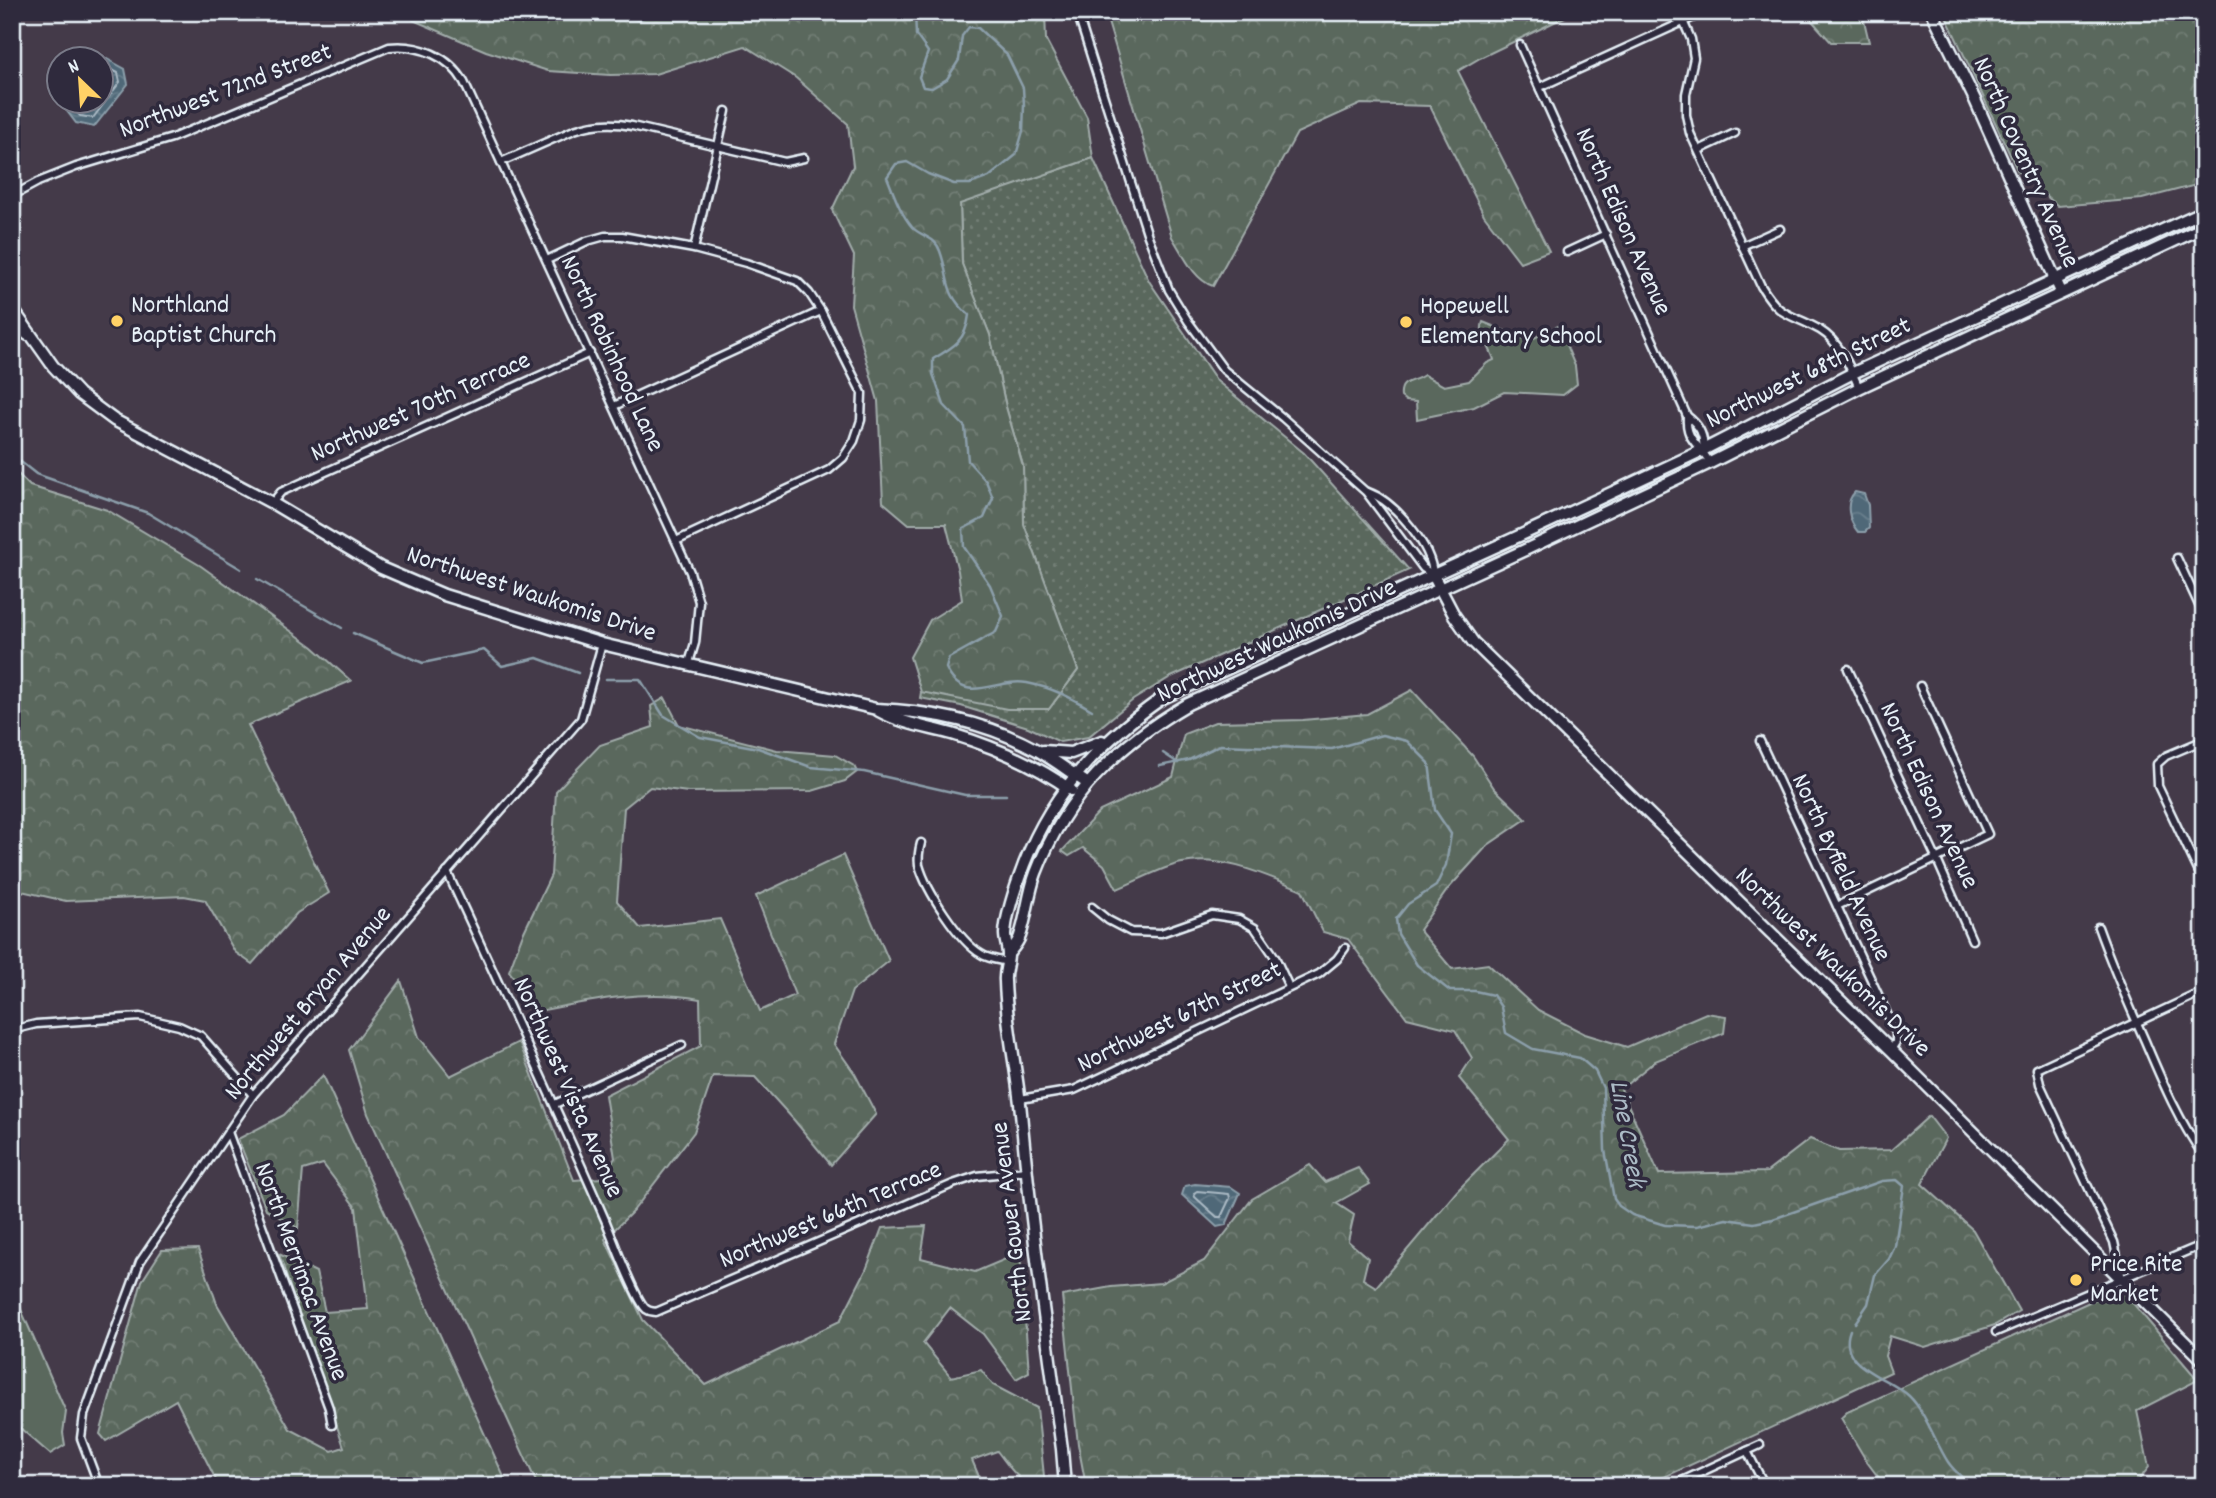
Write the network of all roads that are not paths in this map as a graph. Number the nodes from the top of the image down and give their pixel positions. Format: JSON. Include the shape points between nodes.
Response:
{"nodes":[{"id":1,"x":1077,"y":12,"type":"edge"},
{"id":2,"x":1679,"y":12,"type":"edge"},
{"id":3,"x":1704,"y":12,"type":"edge"},
{"id":4,"x":1932,"y":12,"type":"edge"},
{"id":5,"x":1684,"y":22,"type":"junction"},
{"id":6,"x":1520,"y":45,"type":"dead end"},
{"id":7,"x":453,"y":67,"type":"joint"},
{"id":8,"x":1540,"y":88,"type":"junction"},
{"id":9,"x":726,"y":111,"type":"dead end"},
{"id":10,"x":1735,"y":133,"type":"dead end"},
{"id":11,"x":718,"y":147,"type":"junction"},
{"id":12,"x":1699,"y":150,"type":"junction"},
{"id":13,"x":804,"y":158,"type":"dead end"},
{"id":14,"x":501,"y":162,"type":"junction"},
{"id":15,"x":12,"y":196,"type":"edge"},
{"id":16,"x":2204,"y":211,"type":"edge"},
{"id":17,"x":2204,"y":228,"type":"edge"},
{"id":18,"x":1780,"y":229,"type":"dead end"},
{"id":19,"x":1606,"y":234,"type":"junction"},
{"id":20,"x":1742,"y":246,"type":"junction"},
{"id":21,"x":694,"y":248,"type":"junction"},
{"id":22,"x":1567,"y":252,"type":"dead end"},
{"id":23,"x":547,"y":260,"type":"junction"},
{"id":24,"x":2055,"y":279,"type":"junction"},
{"id":25,"x":2061,"y":292,"type":"junction"},
{"id":26,"x":12,"y":308,"type":"edge"},
{"id":27,"x":821,"y":311,"type":"junction"},
{"id":28,"x":12,"y":322,"type":"edge"},
{"id":29,"x":31,"y":338,"type":"junction"},
{"id":30,"x":590,"y":353,"type":"junction"},
{"id":31,"x":1853,"y":373,"type":"junction"},
{"id":32,"x":1859,"y":388,"type":"junction"},
{"id":33,"x":614,"y":406,"type":"junction"},
{"id":34,"x":1687,"y":416,"type":"junction"},
{"id":35,"x":1703,"y":450,"type":"junction"},
{"id":36,"x":1710,"y":463,"type":"junction"},
{"id":37,"x":1366,"y":492,"type":"junction"},
{"id":38,"x":272,"y":503,"type":"junction"},
{"id":39,"x":1519,"y":536,"type":"junction"},
{"id":40,"x":676,"y":541,"type":"junction"},
{"id":41,"x":1525,"y":550,"type":"junction"},
{"id":42,"x":2177,"y":558,"type":"dead end"},
{"id":43,"x":1433,"y":575,"type":"junction"},
{"id":44,"x":1439,"y":589,"type":"junction"},
{"id":45,"x":2204,"y":616,"type":"edge"},
{"id":46,"x":602,"y":645,"type":"junction"},
{"id":47,"x":688,"y":666,"type":"junction"},
{"id":48,"x":1848,"y":669,"type":"dead end"},
{"id":49,"x":1920,"y":686,"type":"dead end"},
{"id":50,"x":1161,"y":699,"type":"joint"},
{"id":51,"x":876,"y":709,"type":"junction"},
{"id":52,"x":1109,"y":738,"type":"junction"},
{"id":53,"x":2204,"y":740,"type":"edge"},
{"id":54,"x":1759,"y":741,"type":"dead end"},
{"id":55,"x":1037,"y":750,"type":"junction"},
{"id":56,"x":1074,"y":775,"type":"junction"},
{"id":57,"x":1087,"y":783,"type":"junction"},
{"id":58,"x":1067,"y":786,"type":"junction"},
{"id":59,"x":1079,"y":795,"type":"junction"},
{"id":60,"x":921,"y":843,"type":"dead end"},
{"id":61,"x":1937,"y":860,"type":"junction"},
{"id":62,"x":447,"y":872,"type":"junction"},
{"id":63,"x":2204,"y":883,"type":"edge"},
{"id":64,"x":1837,"y":906,"type":"junction"},
{"id":65,"x":1092,"y":907,"type":"dead end"},
{"id":66,"x":2098,"y":927,"type":"dead end"},
{"id":67,"x":1972,"y":940,"type":"dead end"},
{"id":68,"x":1345,"y":948,"type":"dead end"},
{"id":69,"x":1008,"y":958,"type":"junction"},
{"id":70,"x":1289,"y":987,"type":"junction"},
{"id":71,"x":2204,"y":991,"type":"edge"},
{"id":72,"x":2137,"y":1022,"type":"junction"},
{"id":73,"x":12,"y":1030,"type":"edge"},
{"id":74,"x":682,"y":1045,"type":"dead end"},
{"id":75,"x":1891,"y":1050,"type":"junction"},
{"id":76,"x":253,"y":1095,"type":"junction"},
{"id":77,"x":1020,"y":1099,"type":"junction"},
{"id":78,"x":555,"y":1104,"type":"junction"},
{"id":79,"x":228,"y":1132,"type":"junction"},
{"id":80,"x":2204,"y":1156,"type":"edge"},
{"id":81,"x":1026,"y":1171,"type":"junction"},
{"id":82,"x":2204,"y":1244,"type":"edge"},
{"id":83,"x":2122,"y":1280,"type":"junction"},
{"id":84,"x":656,"y":1312,"type":"joint"},
{"id":85,"x":1996,"y":1332,"type":"dead end"},
{"id":86,"x":2204,"y":1361,"type":"edge"},
{"id":87,"x":332,"y":1425,"type":"dead end"},
{"id":88,"x":1760,"y":1445,"type":"dead end"},
{"id":89,"x":1747,"y":1451,"type":"junction"},
{"id":90,"x":99,"y":1486,"type":"edge"},
{"id":91,"x":1065,"y":1486,"type":"edge"},
{"id":92,"x":1671,"y":1486,"type":"edge"},
{"id":93,"x":1765,"y":1486,"type":"edge"}],
"edges":[{"from":1,"to":37,"type":"street","via":[[1148,236],[1179,308],[1224,370]]},
{"from":2,"to":5,"type":"street"},
{"from":3,"to":5,"type":"street"},
{"from":4,"to":24,"type":"main road","name":"North Coventry Avenue"},
{"from":5,"to":8,"type":"street"},
{"from":5,"to":12,"type":"street","via":[[1694,58],[1686,115]]},
{"from":6,"to":8,"type":"street","name":"North Edison Avenue"},
{"from":7,"to":14,"type":"street","name":"North Robinhood Lane"},
{"from":7,"to":15,"type":"street","name":"Northwest 72nd Street","via":[[409,46],[389,47],[172,138],[76,167]]},
{"from":8,"to":19,"type":"street","name":"North Edison Avenue"},
{"from":9,"to":11,"type":"street"},
{"from":10,"to":12,"type":"street"},
{"from":11,"to":13,"type":"street","via":[[785,162]]},
{"from":11,"to":14,"type":"street","via":[[632,126],[599,124]]},
{"from":11,"to":21,"type":"street"},
{"from":12,"to":20,"type":"street"},
{"from":14,"to":23,"type":"street","name":"North Robinhood Lane"},
{"from":16,"to":24,"type":"main road","name":"Northwest 68th Street"},
{"from":17,"to":25,"type":"main road","name":"Northwest 68th Street"},
{"from":18,"to":20,"type":"street"},
{"from":19,"to":22,"type":"street"},
{"from":19,"to":34,"type":"street","name":"North Edison Avenue"},
{"from":20,"to":31,"type":"street","via":[[1772,303],[1783,314],[1831,339]]},
{"from":21,"to":23,"type":"street","via":[[605,236]]},
{"from":21,"to":27,"type":"street","via":[[797,281]]},
{"from":23,"to":30,"type":"street","name":"North Robinhood Lane"},
{"from":24,"to":25,"type":"main road","name":"North Coventry Avenue"},
{"from":24,"to":31,"type":"main road","name":"Northwest 68th Street"},
{"from":25,"to":32,"type":"main road","name":"Northwest 68th Street"},
{"from":26,"to":29,"type":"main road","name":"Northwest Waukomis Drive"},
{"from":27,"to":33,"type":"street"},
{"from":27,"to":40,"type":"street","via":[[862,393],[858,431],[843,457],[820,476]]},
{"from":28,"to":29,"type":"main road","name":"Northwest Waukomis Drive"},
{"from":29,"to":38,"type":"main road","name":"Northwest Waukomis Drive","via":[[79,394],[114,420]]},
{"from":30,"to":33,"type":"street","name":"North Robinhood Lane"},
{"from":30,"to":38,"type":"street","name":"Northwest 70th Terrace","via":[[281,492]]},
{"from":31,"to":32,"type":"street"},
{"from":31,"to":35,"type":"main road","name":"Northwest 68th Street"},
{"from":32,"to":36,"type":"main road","name":"Northwest 68th Street"},
{"from":33,"to":40,"type":"street","name":"North Robinhood Lane"},
{"from":34,"to":35,"type":"street","name":"North Edison Avenue","via":[[1704,440]]},
{"from":34,"to":35,"type":"street","name":"North Edison Avenue","via":[[1686,428]]},
{"from":35,"to":36,"type":"street","name":"North Edison Avenue"},
{"from":35,"to":39,"type":"main road","name":"Northwest 68th Street"},
{"from":36,"to":41,"type":"main road","name":"Northwest 68th Street"},
{"from":37,"to":43,"type":"street"},
{"from":37,"to":43,"type":"street","via":[[1380,497],[1415,533],[1433,563]]},
{"from":38,"to":46,"type":"main road","name":"Northwest Waukomis Drive","via":[[381,568],[444,595]]},
{"from":39,"to":41,"type":"main road"},
{"from":39,"to":43,"type":"main road","name":"Northwest 68th Street"},
{"from":40,"to":47,"type":"street","name":"North Robinhood Lane","via":[[699,602]]},
{"from":41,"to":44,"type":"main road","name":"Northwest 68th Street"},
{"from":42,"to":45,"type":"street"},
{"from":43,"to":44,"type":"main road","name":"Northwest Waukomis Drive"},
{"from":43,"to":50,"type":"main road","name":"Northwest Waukomis Drive"},
{"from":44,"to":57,"type":"main road","name":"Northwest Waukomis Drive","via":[[1188,704],[1154,724]]},
{"from":44,"to":75,"type":"main road","name":"Northwest Waukomis Drive","via":[[1473,642]]},
{"from":46,"to":47,"type":"main road","name":"Northwest Waukomis Drive"},
{"from":46,"to":62,"type":"street","name":"Northwest Bryan Avenue","via":[[581,719]]},
{"from":47,"to":51,"type":"main road","name":"Northwest Waukomis Drive"},
{"from":48,"to":61,"type":"street","name":"North Edison Avenue"},
{"from":49,"to":61,"type":"street","via":[[1988,834]]},
{"from":50,"to":52,"type":"main road","name":"North Gower Avenue"},
{"from":51,"to":55,"type":"main road","name":"Northwest Waukomis Drive","via":[[973,723]]},
{"from":51,"to":58,"type":"main road","name":"Northwest Waukomis Drive","via":[[897,720],[988,746]]},
{"from":52,"to":55,"type":"main road","via":[[1071,753]]},
{"from":52,"to":56,"type":"main road","name":"North Gower Avenue"},
{"from":53,"to":63,"type":"street","via":[[2157,764],[2158,786]]},
{"from":54,"to":64,"type":"street","name":"North Byfield Avenue"},
{"from":55,"to":56,"type":"main road","name":"Northwest Waukomis Drive"},
{"from":56,"to":57,"type":"main road","name":"Northwest Waukomis Drive"},
{"from":56,"to":58,"type":"main road","name":"North Gower Avenue"},
{"from":57,"to":59,"type":"main road","name":"North Gower Avenue"},
{"from":58,"to":59,"type":"main road","name":"Northwest Waukomis Drive"},
{"from":58,"to":69,"type":"main road","name":"North Gower Avenue","via":[[1023,868],[1005,935]]},
{"from":59,"to":69,"type":"main road","name":"North Gower Avenue","via":[[1037,871],[1020,937]]},
{"from":60,"to":69,"type":"street","via":[[918,863],[937,903],[982,955]]},
{"from":61,"to":64,"type":"street"},
{"from":61,"to":67,"type":"street","name":"North Edison Avenue"},
{"from":62,"to":76,"type":"street","name":"Northwest Bryan Avenue"},
{"from":62,"to":78,"type":"street","name":"Northwest Vista Avenue"},
{"from":64,"to":75,"type":"street","name":"North Byfield Avenue","via":[[1896,1033]]},
{"from":65,"to":70,"type":"street","via":[[1131,932],[1161,933],[1212,915],[1239,919],[1255,928]]},
{"from":66,"to":72,"type":"street"},
{"from":68,"to":70,"type":"street","name":"Northwest 67th Street","via":[[1328,968]]},
{"from":69,"to":77,"type":"main road","name":"North Gower Avenue","via":[[1006,1004]]},
{"from":70,"to":77,"type":"street","name":"Northwest 67th Street","via":[[1074,1090]]},
{"from":71,"to":72,"type":"street"},
{"from":72,"to":80,"type":"street","via":[[2171,1101]]},
{"from":72,"to":83,"type":"street","via":[[2037,1069],[2114,1242]]},
{"from":73,"to":76,"type":"street","via":[[36,1024],[140,1017],[178,1026],[201,1036]]},
{"from":74,"to":78,"type":"street"},
{"from":75,"to":83,"type":"main road","name":"Northwest Waukomis Drive"},
{"from":76,"to":79,"type":"street","name":"Northwest Bryan Avenue"},
{"from":77,"to":81,"type":"main road","name":"North Gower Avenue"},
{"from":78,"to":84,"type":"street","name":"Northwest Vista Avenue","via":[[639,1297],[645,1308]]},
{"from":79,"to":87,"type":"street","name":"North Merrimac Avenue"},
{"from":79,"to":90,"type":"street","name":"Northwest Bryan Avenue","via":[[139,1262],[84,1415],[81,1438]]},
{"from":81,"to":84,"type":"street","name":"Northwest 66th Terrace","via":[[977,1176],[953,1184]]},
{"from":81,"to":91,"type":"main road","name":"North Gower Avenue"},
{"from":82,"to":83,"type":"street"},
{"from":83,"to":85,"type":"street"},
{"from":83,"to":86,"type":"main road","name":"Northwest Waukomis Drive"},
{"from":88,"to":89,"type":"street"},
{"from":89,"to":92,"type":"street"},
{"from":89,"to":93,"type":"street"}]}
